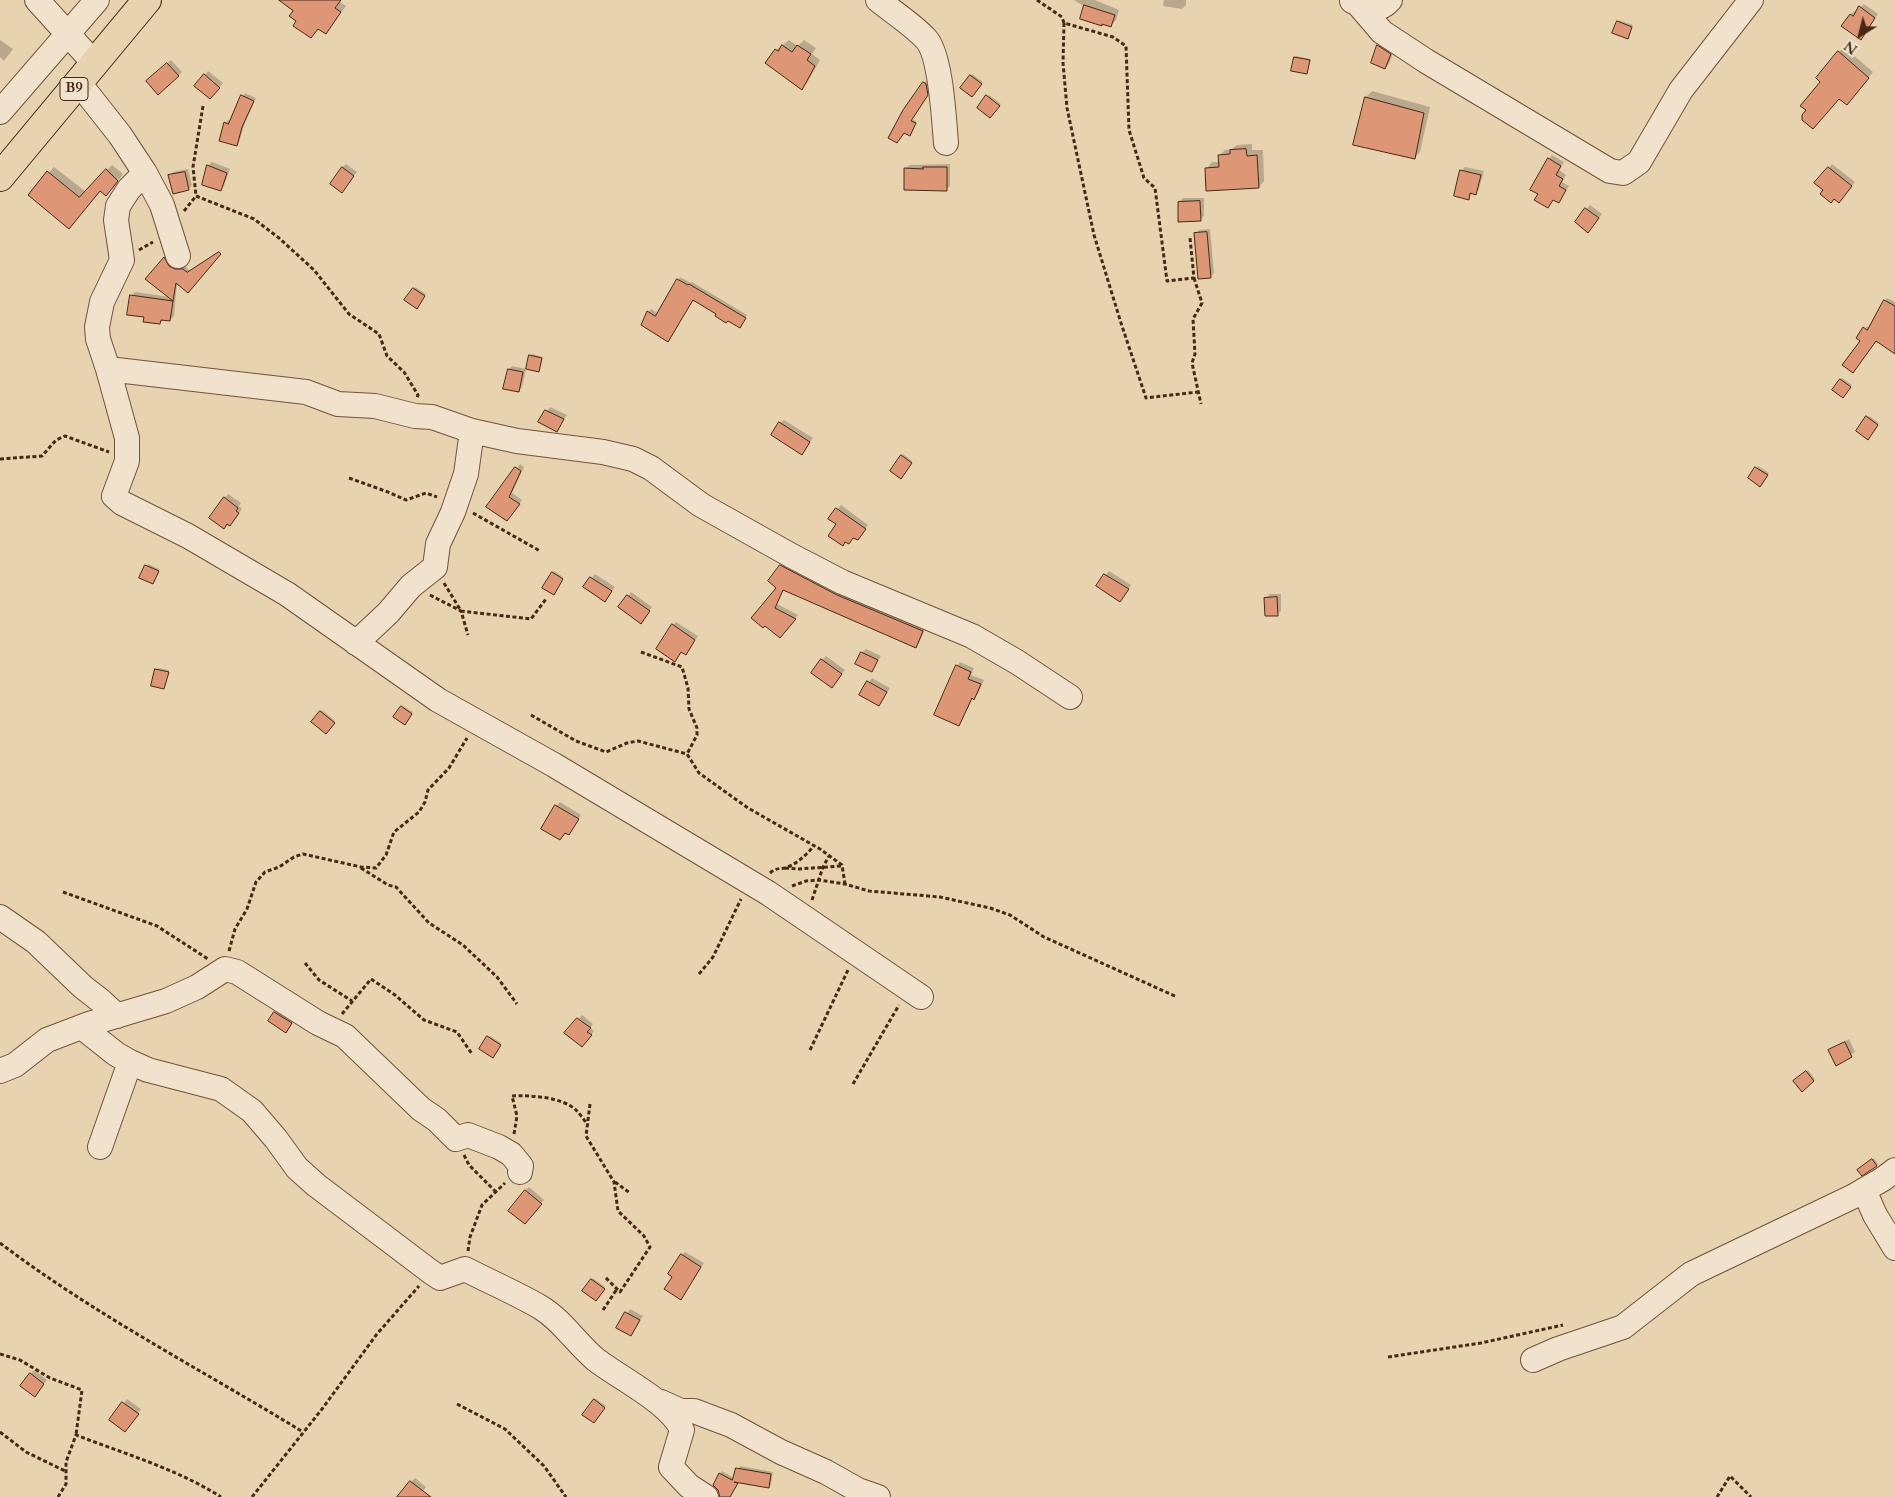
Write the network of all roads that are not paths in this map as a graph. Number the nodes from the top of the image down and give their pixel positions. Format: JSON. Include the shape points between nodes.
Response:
{"nodes":[{"id":1,"x":37,"y":0,"type":"edge"},
{"id":2,"x":97,"y":0,"type":"edge"},
{"id":3,"x":147,"y":0,"type":"edge"},
{"id":4,"x":878,"y":0,"type":"edge"},
{"id":5,"x":1390,"y":0,"type":"edge"},
{"id":6,"x":1752,"y":0,"type":"edge"},
{"id":7,"x":1354,"y":2,"type":"edge"},
{"id":8,"x":68,"y":33,"type":"junction"},
{"id":9,"x":86,"y":73,"type":"junction"},
{"id":10,"x":0,"y":112,"type":"edge"},
{"id":11,"x":946,"y":143,"type":"dead end"},
{"id":12,"x":145,"y":173,"type":"junction"},
{"id":13,"x":0,"y":177,"type":"edge"},
{"id":14,"x":178,"y":256,"type":"dead end"},
{"id":15,"x":108,"y":369,"type":"junction"},
{"id":16,"x":472,"y":431,"type":"junction"},
{"id":17,"x":356,"y":643,"type":"junction"},
{"id":18,"x":1070,"y":697,"type":"dead end"},
{"id":19,"x":0,"y":917,"type":"edge"},
{"id":20,"x":914,"y":993,"type":"road end"},
{"id":21,"x":117,"y":1016,"type":"junction"},
{"id":22,"x":82,"y":1027,"type":"junction"},
{"id":23,"x":130,"y":1062,"type":"junction"},
{"id":24,"x":0,"y":1071,"type":"edge"},
{"id":25,"x":100,"y":1147,"type":"dead end"},
{"id":26,"x":518,"y":1166,"type":"road end"},
{"id":27,"x":1895,"y":1170,"type":"edge"},
{"id":28,"x":1864,"y":1190,"type":"junction"},
{"id":29,"x":1895,"y":1248,"type":"edge"},
{"id":30,"x":1533,"y":1360,"type":"dead end"},
{"id":31,"x":688,"y":1421,"type":"junction"},
{"id":32,"x":706,"y":1497,"type":"edge"},
{"id":33,"x":878,"y":1497,"type":"edge"}],
"edges":[{"from":1,"to":8,"type":"street"},
{"from":2,"to":8,"type":"street"},
{"from":3,"to":9,"type":"highway","number":"B9"},
{"from":4,"to":11,"type":"street","via":[[927,40],[935,56]]},
{"from":5,"to":7,"type":"street","via":[[1383,8],[1373,9]]},
{"from":6,"to":7,"type":"street","via":[[1681,90],[1638,162],[1623,173],[1610,171],[1411,51],[1382,32]]},
{"from":8,"to":9,"type":"street"},
{"from":8,"to":10,"type":"street"},
{"from":9,"to":12,"type":"street"},
{"from":9,"to":13,"type":"highway","number":"B9"},
{"from":12,"to":14,"type":"street","via":[[162,205]]},
{"from":12,"to":15,"type":"street","via":[[118,206],[116,220],[122,260],[102,302],[97,327]]},
{"from":15,"to":16,"type":"street","via":[[306,392],[338,404],[375,406],[432,417]]},
{"from":15,"to":17,"type":"street","via":[[127,438],[127,461],[114,496],[251,571]]},
{"from":16,"to":17,"type":"street","via":[[466,474],[438,544],[434,567]]},
{"from":16,"to":18,"type":"street","via":[[633,459],[651,468],[701,505],[784,551],[842,582],[972,636]]},
{"from":17,"to":20,"type":"street","via":[[438,700],[768,893]]},
{"from":19,"to":21,"type":"street","via":[[36,942]]},
{"from":21,"to":22,"type":"street"},
{"from":21,"to":26,"type":"street","via":[[197,988],[225,969],[237,972],[345,1036],[456,1139],[468,1135],[499,1147]]},
{"from":22,"to":23,"type":"street"},
{"from":22,"to":24,"type":"street","via":[[47,1040],[15,1065]]},
{"from":23,"to":25,"type":"street"},
{"from":23,"to":31,"type":"street","via":[[220,1090],[252,1111],[294,1164],[316,1185],[440,1278],[465,1269],[541,1307],[594,1358],[674,1417]]},
{"from":27,"to":28,"type":"street"},
{"from":28,"to":29,"type":"street"},
{"from":28,"to":30,"type":"street","via":[[1691,1274],[1623,1327]]},
{"from":31,"to":32,"type":"street","via":[[671,1467],[689,1486]]},
{"from":31,"to":33,"type":"street","via":[[731,1425],[858,1490]]}]}
